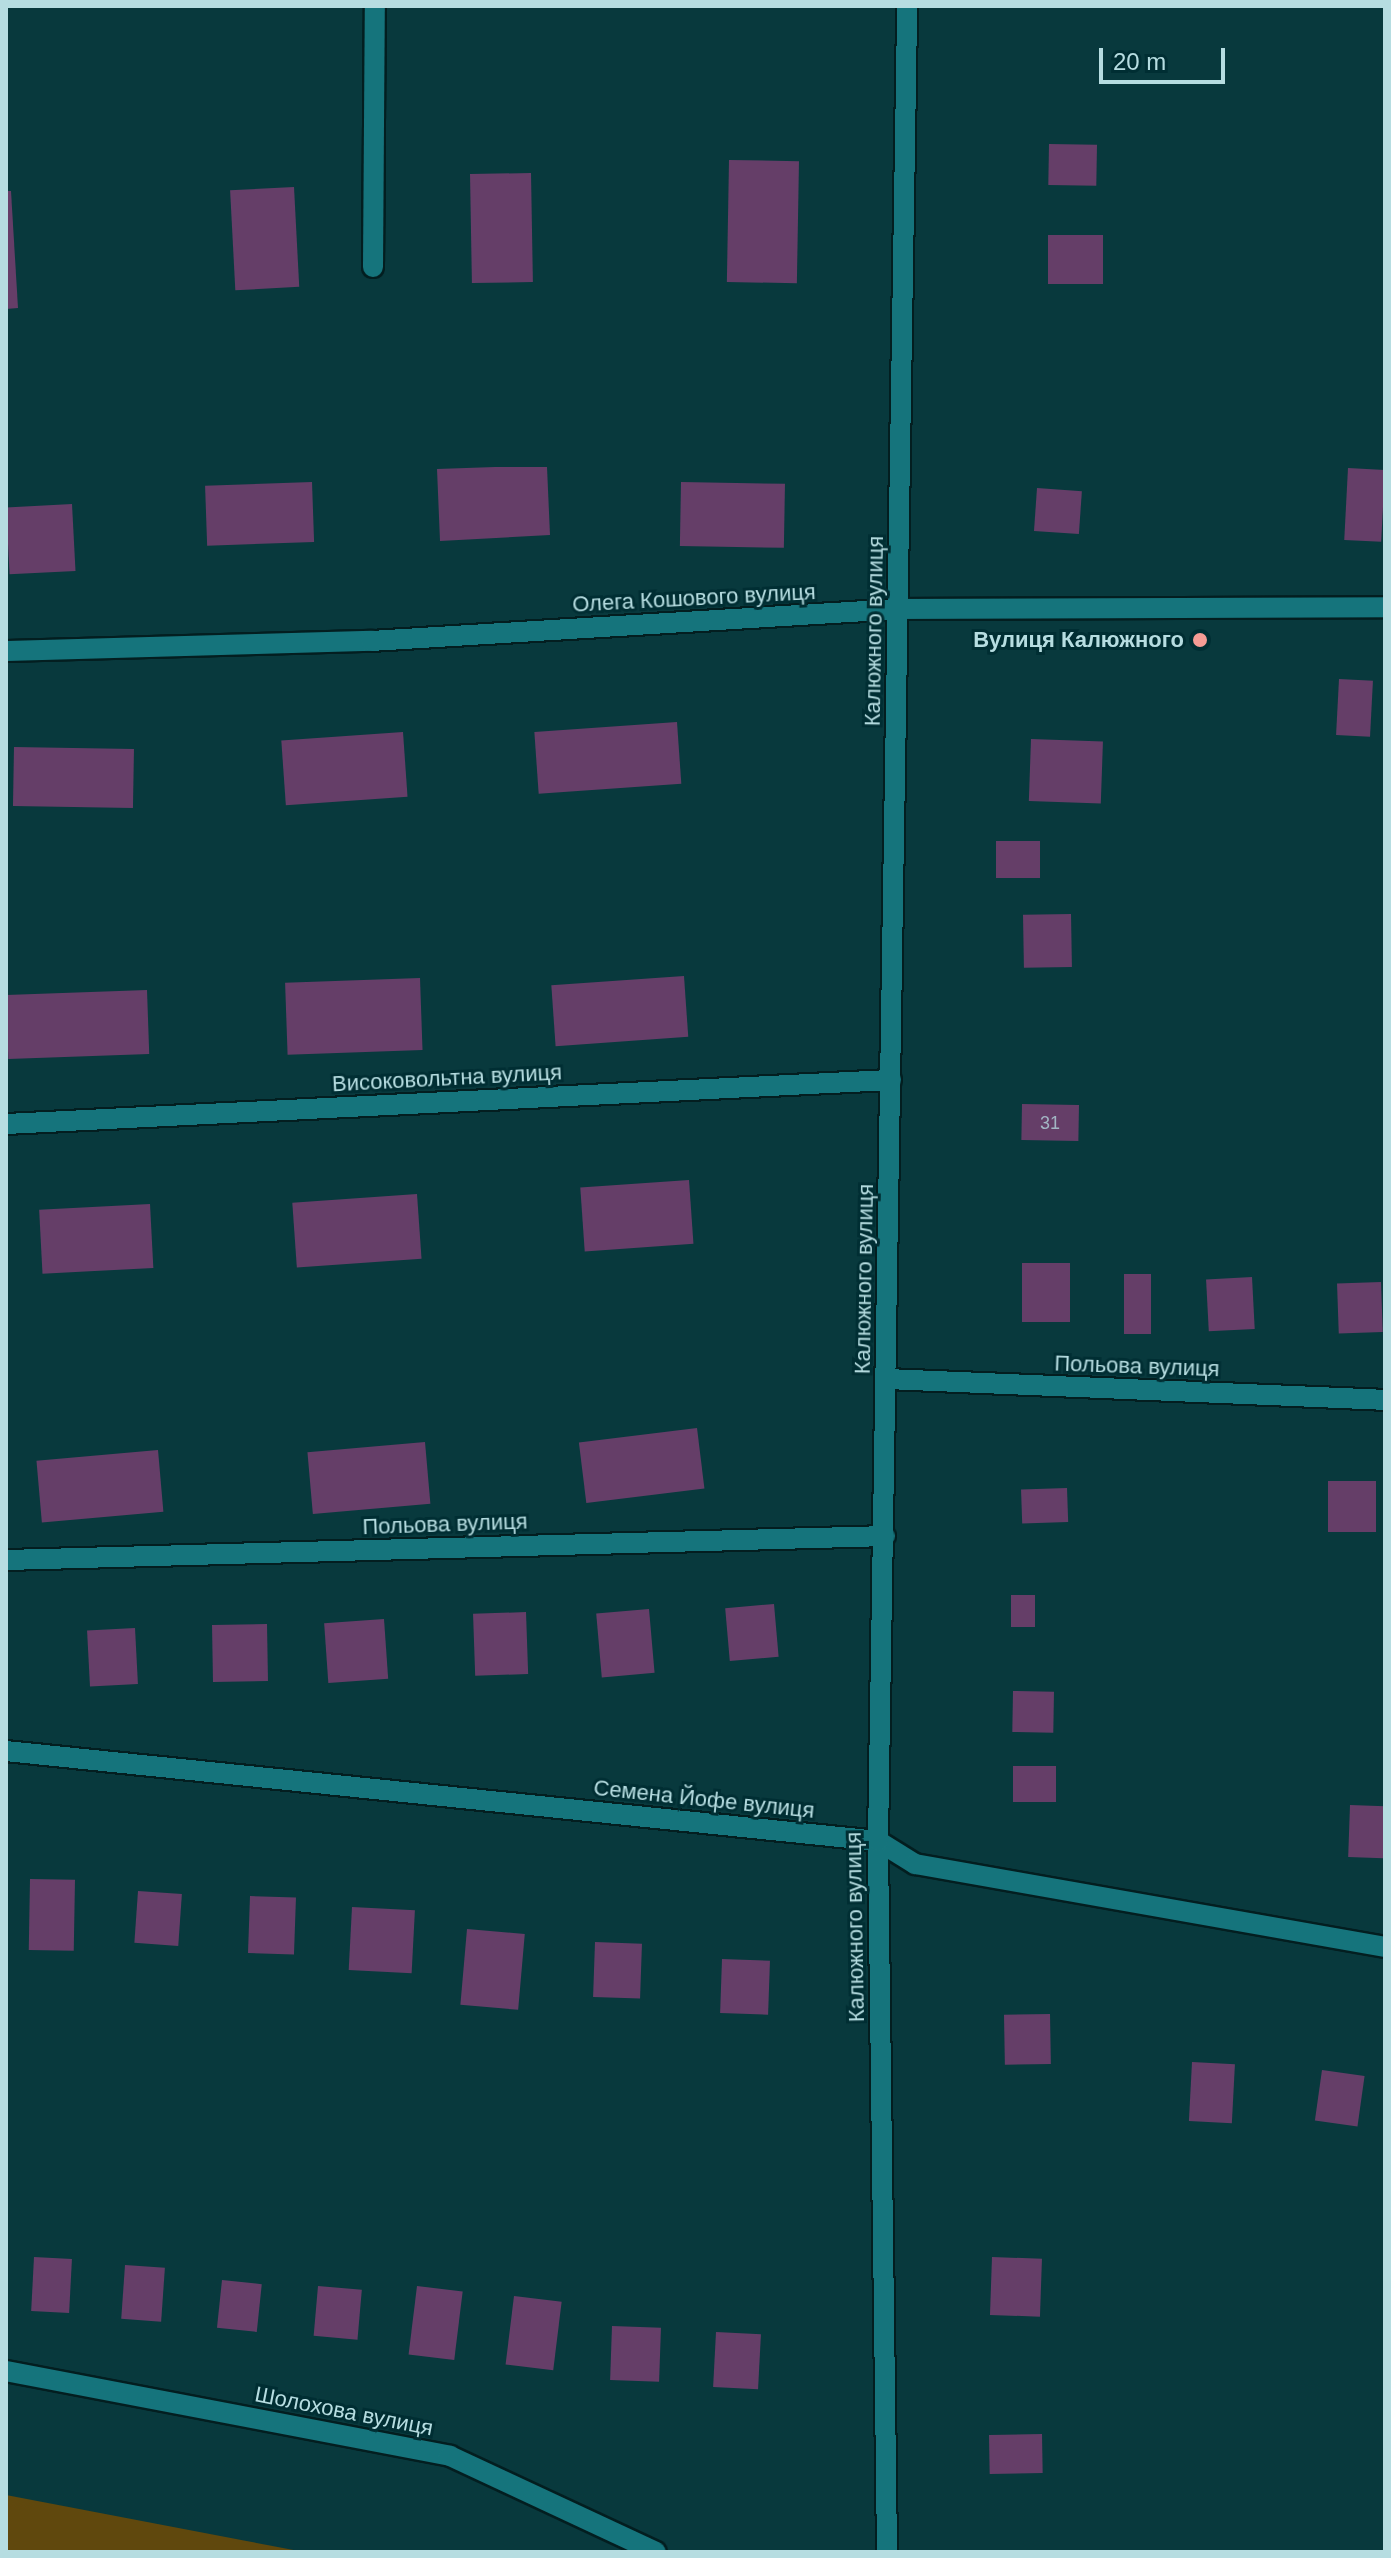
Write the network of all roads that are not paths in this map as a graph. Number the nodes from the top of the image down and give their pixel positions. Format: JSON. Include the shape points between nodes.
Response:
{"nodes":[{"id":1,"x":375,"y":6,"type":"edge"},
{"id":2,"x":907,"y":6,"type":"edge"},
{"id":3,"x":373,"y":267,"type":"dead end"},
{"id":4,"x":1385,"y":607,"type":"edge"},
{"id":5,"x":899,"y":609,"type":"junction"},
{"id":6,"x":6,"y":651,"type":"edge"},
{"id":7,"x":891,"y":1080,"type":"junction"},
{"id":8,"x":6,"y":1124,"type":"edge"},
{"id":9,"x":887,"y":1379,"type":"junction"},
{"id":10,"x":1385,"y":1400,"type":"edge"},
{"id":11,"x":885,"y":1536,"type":"junction"},
{"id":12,"x":6,"y":1560,"type":"edge"},
{"id":13,"x":6,"y":1751,"type":"edge"},
{"id":14,"x":878,"y":1841,"type":"junction"},
{"id":15,"x":1385,"y":1947,"type":"edge"},
{"id":16,"x":6,"y":2371,"type":"edge"},
{"id":17,"x":656,"y":2552,"type":"edge"},
{"id":18,"x":887,"y":2552,"type":"edge"}],
"edges":[{"from":1,"to":3,"type":"street"},
{"from":2,"to":5,"type":"street","name":"Калюжного вулиця"},
{"from":4,"to":5,"type":"street","name":"Олега Кошового вулиця"},
{"from":5,"to":6,"type":"street","name":"Олега Кошового вулиця","via":[[371,641]]},
{"from":5,"to":7,"type":"street","name":"Калюжного вулиця"},
{"from":7,"to":8,"type":"street","name":"Високовольтна вулиця"},
{"from":7,"to":9,"type":"street","name":"Калюжного вулиця"},
{"from":9,"to":10,"type":"street","name":"Польова вулиця"},
{"from":9,"to":11,"type":"street","name":"Калюжного вулиця"},
{"from":11,"to":12,"type":"street","name":"Польова вулиця"},
{"from":11,"to":14,"type":"street","name":"Калюжного вулиця"},
{"from":13,"to":14,"type":"street","name":"Семена Йофе вулиця"},
{"from":14,"to":15,"type":"street","name":"Семена Йофе вулиця","via":[[915,1864]]},
{"from":14,"to":18,"type":"street","name":"Калюжного вулиця"},
{"from":16,"to":17,"type":"street","name":"Шолохова вулиця","via":[[450,2456]]}]}
